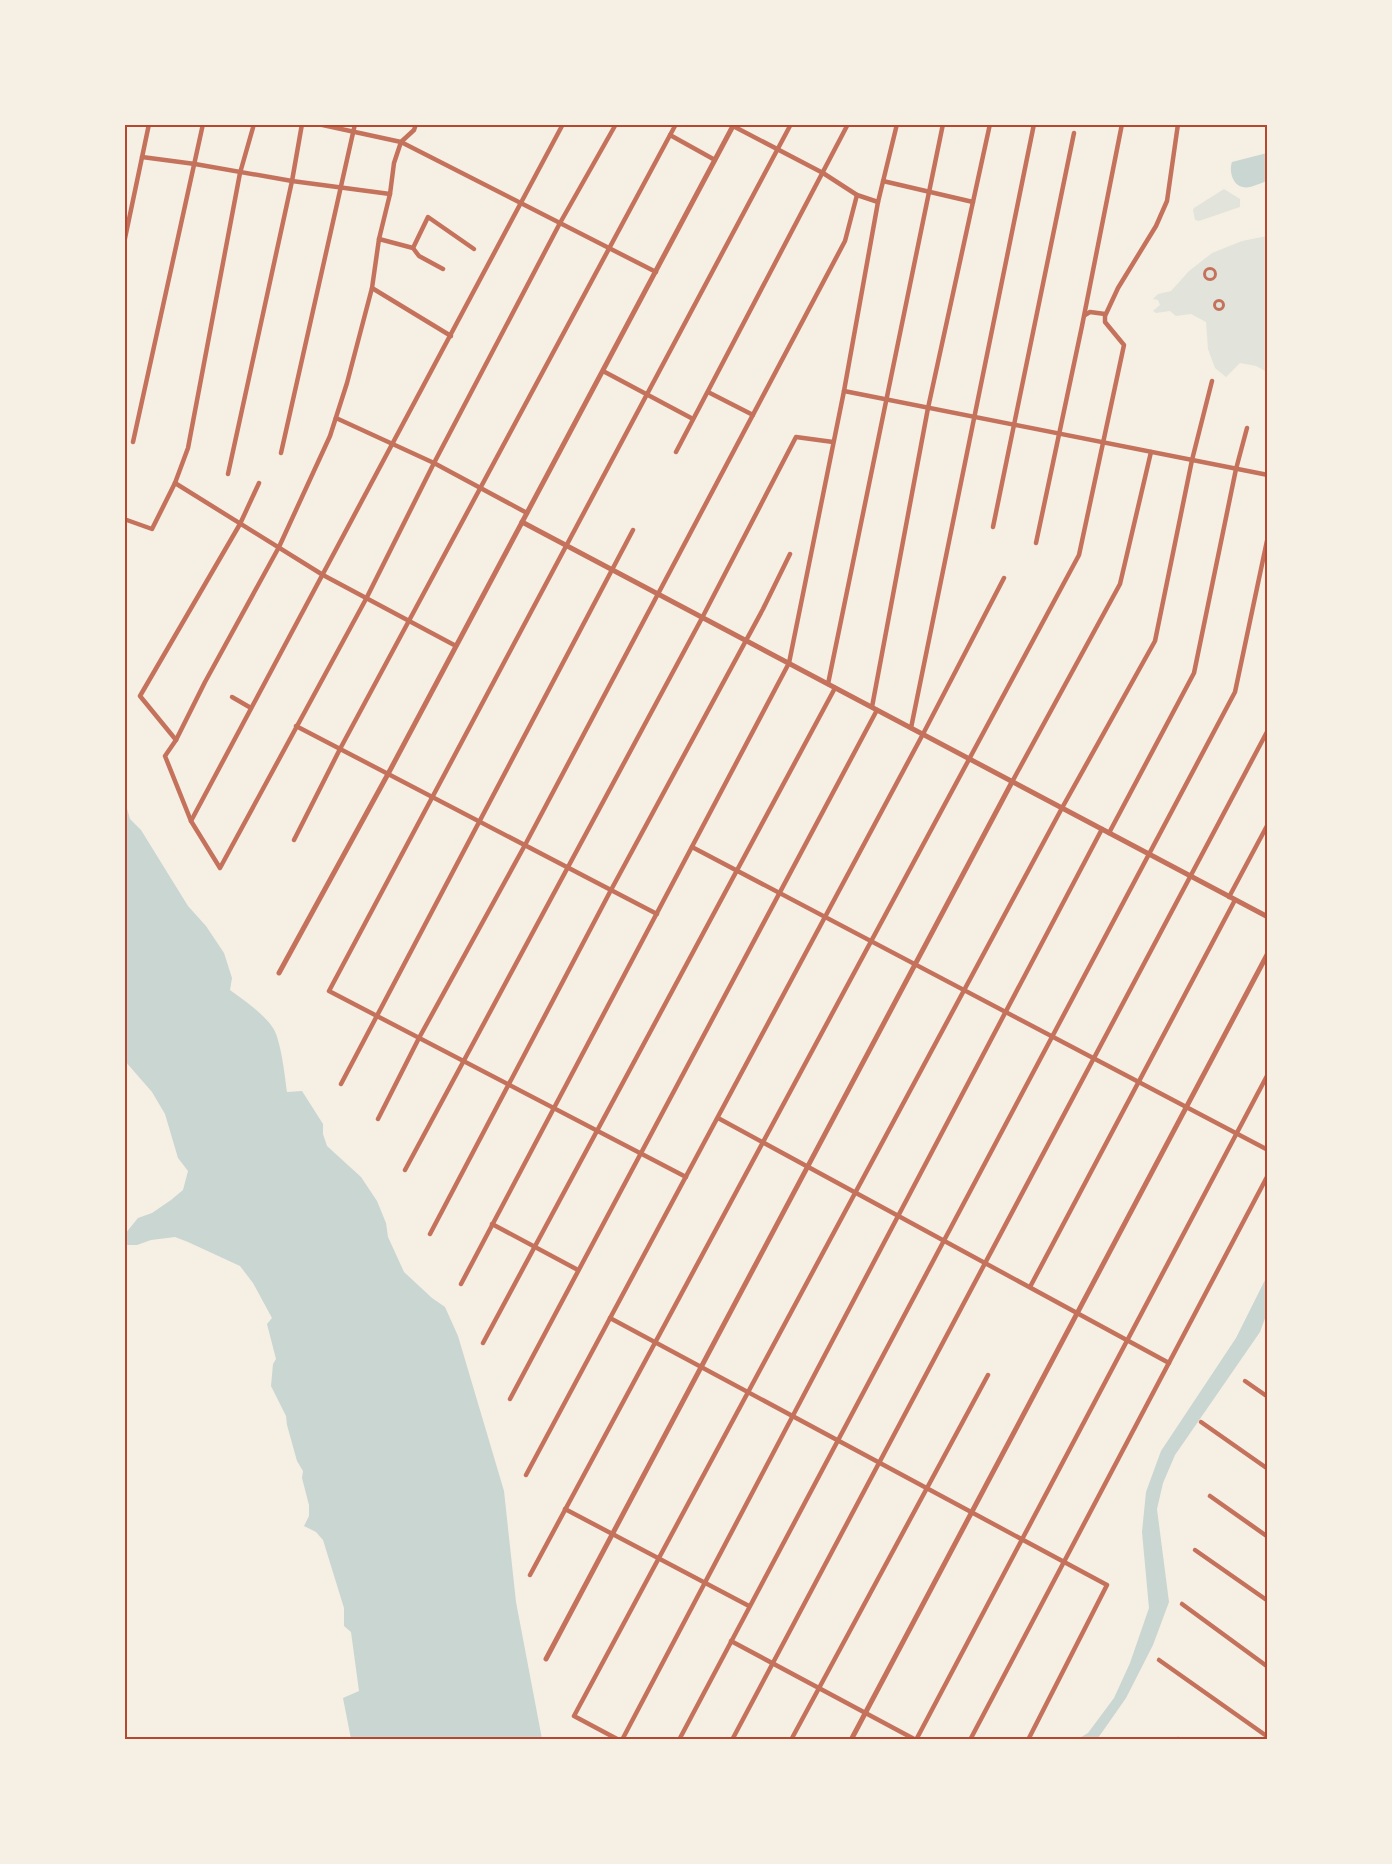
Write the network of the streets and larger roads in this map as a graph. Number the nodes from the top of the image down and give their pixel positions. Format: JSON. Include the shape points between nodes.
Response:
{"nodes":[{"id":1,"x":149,"y":124,"type":"edge"},
{"id":2,"x":203,"y":124,"type":"edge"},
{"id":3,"x":254,"y":124,"type":"edge"},
{"id":4,"x":302,"y":124,"type":"edge"},
{"id":5,"x":318,"y":124,"type":"edge"},
{"id":6,"x":355,"y":124,"type":"edge"},
{"id":7,"x":416,"y":124,"type":"edge"},
{"id":8,"x":563,"y":124,"type":"edge"},
{"id":9,"x":616,"y":124,"type":"edge"},
{"id":10,"x":676,"y":124,"type":"edge"},
{"id":11,"x":791,"y":124,"type":"edge"},
{"id":12,"x":848,"y":124,"type":"edge"},
{"id":13,"x":897,"y":124,"type":"edge"},
{"id":14,"x":943,"y":124,"type":"edge"},
{"id":15,"x":990,"y":124,"type":"edge"},
{"id":16,"x":1034,"y":124,"type":"edge"},
{"id":17,"x":1122,"y":124,"type":"edge"},
{"id":18,"x":1178,"y":124,"type":"edge"},
{"id":19,"x":734,"y":125,"type":"edge"},
{"id":20,"x":352,"y":131,"type":"junction"},
{"id":21,"x":1074,"y":133,"type":"dead end"},
{"id":22,"x":670,"y":135,"type":"junction"},
{"id":23,"x":400,"y":142,"type":"junction"},
{"id":24,"x":778,"y":150,"type":"junction"},
{"id":25,"x":142,"y":157,"type":"junction"},
{"id":26,"x":715,"y":160,"type":"junction"},
{"id":27,"x":195,"y":164,"type":"junction"},
{"id":28,"x":240,"y":173,"type":"junction"},
{"id":29,"x":823,"y":173,"type":"junction"},
{"id":30,"x":883,"y":181,"type":"junction"},
{"id":31,"x":292,"y":182,"type":"junction"},
{"id":32,"x":340,"y":187,"type":"junction"},
{"id":33,"x":928,"y":192,"type":"junction"},
{"id":34,"x":390,"y":194,"type":"junction"},
{"id":35,"x":857,"y":195,"type":"junction"},
{"id":36,"x":878,"y":202,"type":"junction"},
{"id":37,"x":973,"y":202,"type":"junction"},
{"id":38,"x":522,"y":203,"type":"junction"},
{"id":39,"x":560,"y":223,"type":"junction"},
{"id":40,"x":379,"y":239,"type":"junction"},
{"id":41,"x":124,"y":243,"type":"edge"},
{"id":42,"x":413,"y":248,"type":"junction"},
{"id":43,"x":609,"y":248,"type":"junction"},
{"id":44,"x":474,"y":249,"type":"dead end"},
{"id":45,"x":443,"y":269,"type":"dead end"},
{"id":46,"x":656,"y":272,"type":"junction"},
{"id":47,"x":372,"y":288,"type":"junction"},
{"id":48,"x":1105,"y":314,"type":"junction"},
{"id":49,"x":1084,"y":315,"type":"junction"},
{"id":50,"x":452,"y":336,"type":"junction"},
{"id":51,"x":603,"y":371,"type":"junction"},
{"id":52,"x":1212,"y":381,"type":"dead end"},
{"id":53,"x":708,"y":392,"type":"junction"},
{"id":54,"x":844,"y":392,"type":"junction"},
{"id":55,"x":647,"y":394,"type":"junction"},
{"id":56,"x":885,"y":400,"type":"junction"},
{"id":57,"x":928,"y":408,"type":"junction"},
{"id":58,"x":753,"y":415,"type":"junction"},
{"id":59,"x":975,"y":417,"type":"junction"},
{"id":60,"x":336,"y":418,"type":"junction"},
{"id":61,"x":693,"y":419,"type":"junction"},
{"id":62,"x":1014,"y":425,"type":"junction"},
{"id":63,"x":1247,"y":428,"type":"dead end"},
{"id":64,"x":1059,"y":434,"type":"junction"},
{"id":65,"x":133,"y":442,"type":"dead end"},
{"id":66,"x":833,"y":442,"type":"junction"},
{"id":67,"x":393,"y":443,"type":"junction"},
{"id":68,"x":1104,"y":443,"type":"junction"},
{"id":69,"x":676,"y":452,"type":"dead end"},
{"id":70,"x":1151,"y":452,"type":"junction"},
{"id":71,"x":281,"y":453,"type":"dead end"},
{"id":72,"x":1192,"y":460,"type":"junction"},
{"id":73,"x":434,"y":463,"type":"junction"},
{"id":74,"x":1236,"y":469,"type":"junction"},
{"id":75,"x":228,"y":474,"type":"dead end"},
{"id":76,"x":1268,"y":475,"type":"edge"},
{"id":77,"x":175,"y":483,"type":"junction"},
{"id":78,"x":259,"y":483,"type":"dead end"},
{"id":79,"x":480,"y":489,"type":"junction"},
{"id":80,"x":527,"y":513,"type":"junction"},
{"id":81,"x":124,"y":519,"type":"edge"},
{"id":82,"x":522,"y":522,"type":"junction"},
{"id":83,"x":240,"y":524,"type":"junction"},
{"id":84,"x":993,"y":527,"type":"dead end"},
{"id":85,"x":633,"y":530,"type":"dead end"},
{"id":86,"x":1268,"y":536,"type":"edge"},
{"id":87,"x":1036,"y":543,"type":"dead end"},
{"id":88,"x":567,"y":546,"type":"junction"},
{"id":89,"x":279,"y":547,"type":"junction"},
{"id":90,"x":789,"y":554,"type":"dead end"},
{"id":91,"x":612,"y":570,"type":"junction"},
{"id":92,"x":323,"y":575,"type":"junction"},
{"id":93,"x":1004,"y":578,"type":"dead end"},
{"id":94,"x":658,"y":594,"type":"junction"},
{"id":95,"x":366,"y":599,"type":"junction"},
{"id":96,"x":702,"y":618,"type":"junction"},
{"id":97,"x":410,"y":620,"type":"junction"},
{"id":98,"x":746,"y":640,"type":"junction"},
{"id":99,"x":456,"y":646,"type":"junction"},
{"id":100,"x":789,"y":663,"type":"junction"},
{"id":101,"x":828,"y":684,"type":"junction"},
{"id":102,"x":835,"y":688,"type":"junction"},
{"id":103,"x":232,"y":698,"type":"dead end"},
{"id":104,"x":251,"y":708,"type":"junction"},
{"id":105,"x":874,"y":709,"type":"junction"},
{"id":106,"x":296,"y":726,"type":"junction"},
{"id":107,"x":911,"y":728,"type":"junction"},
{"id":108,"x":1268,"y":730,"type":"edge"},
{"id":109,"x":923,"y":734,"type":"junction"},
{"id":110,"x":176,"y":740,"type":"junction"},
{"id":111,"x":340,"y":749,"type":"junction"},
{"id":112,"x":969,"y":759,"type":"junction"},
{"id":113,"x":388,"y":774,"type":"junction"},
{"id":114,"x":1012,"y":782,"type":"junction"},
{"id":115,"x":433,"y":797,"type":"junction"},
{"id":116,"x":1062,"y":808,"type":"junction"},
{"id":117,"x":191,"y":821,"type":"junction"},
{"id":118,"x":479,"y":821,"type":"junction"},
{"id":119,"x":1268,"y":824,"type":"edge"},
{"id":120,"x":1102,"y":829,"type":"junction"},
{"id":121,"x":1109,"y":833,"type":"junction"},
{"id":122,"x":294,"y":840,"type":"dead end"},
{"id":123,"x":525,"y":845,"type":"junction"},
{"id":124,"x":692,"y":847,"type":"junction"},
{"id":125,"x":1148,"y":854,"type":"junction"},
{"id":126,"x":568,"y":867,"type":"junction"},
{"id":127,"x":737,"y":871,"type":"junction"},
{"id":128,"x":1189,"y":876,"type":"junction"},
{"id":129,"x":611,"y":890,"type":"junction"},
{"id":130,"x":779,"y":893,"type":"junction"},
{"id":131,"x":1232,"y":898,"type":"junction"},
{"id":132,"x":657,"y":914,"type":"junction"},
{"id":133,"x":825,"y":917,"type":"junction"},
{"id":134,"x":1268,"y":917,"type":"edge"},
{"id":135,"x":871,"y":941,"type":"junction"},
{"id":136,"x":1268,"y":953,"type":"edge"},
{"id":137,"x":915,"y":964,"type":"junction"},
{"id":138,"x":279,"y":973,"type":"dead end"},
{"id":139,"x":964,"y":990,"type":"junction"},
{"id":140,"x":1006,"y":1012,"type":"junction"},
{"id":141,"x":377,"y":1016,"type":"junction"},
{"id":142,"x":1052,"y":1036,"type":"junction"},
{"id":143,"x":419,"y":1038,"type":"junction"},
{"id":144,"x":1093,"y":1058,"type":"junction"},
{"id":145,"x":463,"y":1061,"type":"junction"},
{"id":146,"x":1268,"y":1074,"type":"edge"},
{"id":147,"x":1139,"y":1082,"type":"junction"},
{"id":148,"x":341,"y":1084,"type":"dead end"},
{"id":149,"x":509,"y":1085,"type":"junction"},
{"id":150,"x":1186,"y":1107,"type":"junction"},
{"id":151,"x":554,"y":1108,"type":"junction"},
{"id":152,"x":718,"y":1118,"type":"junction"},
{"id":153,"x":378,"y":1119,"type":"dead end"},
{"id":154,"x":597,"y":1131,"type":"junction"},
{"id":155,"x":1236,"y":1133,"type":"junction"},
{"id":156,"x":762,"y":1142,"type":"junction"},
{"id":157,"x":1268,"y":1150,"type":"edge"},
{"id":158,"x":640,"y":1153,"type":"junction"},
{"id":159,"x":807,"y":1167,"type":"junction"},
{"id":160,"x":405,"y":1170,"type":"dead end"},
{"id":161,"x":1268,"y":1175,"type":"edge"},
{"id":162,"x":686,"y":1177,"type":"junction"},
{"id":163,"x":855,"y":1193,"type":"junction"},
{"id":164,"x":898,"y":1216,"type":"junction"},
{"id":165,"x":492,"y":1224,"type":"junction"},
{"id":166,"x":430,"y":1234,"type":"dead end"},
{"id":167,"x":943,"y":1240,"type":"junction"},
{"id":168,"x":535,"y":1247,"type":"junction"},
{"id":169,"x":984,"y":1263,"type":"junction"},
{"id":170,"x":578,"y":1270,"type":"junction"},
{"id":171,"x":461,"y":1284,"type":"dead end"},
{"id":172,"x":1030,"y":1287,"type":"junction"},
{"id":173,"x":1077,"y":1313,"type":"junction"},
{"id":174,"x":610,"y":1318,"type":"junction"},
{"id":175,"x":1127,"y":1340,"type":"junction"},
{"id":176,"x":655,"y":1342,"type":"junction"},
{"id":177,"x":483,"y":1343,"type":"dead end"},
{"id":178,"x":1169,"y":1363,"type":"junction"},
{"id":179,"x":701,"y":1367,"type":"junction"},
{"id":180,"x":988,"y":1375,"type":"dead end"},
{"id":181,"x":1245,"y":1380,"type":"dead end"},
{"id":182,"x":748,"y":1392,"type":"junction"},
{"id":183,"x":1268,"y":1397,"type":"edge"},
{"id":184,"x":510,"y":1399,"type":"dead end"},
{"id":185,"x":793,"y":1416,"type":"junction"},
{"id":186,"x":1201,"y":1422,"type":"dead end"},
{"id":187,"x":837,"y":1440,"type":"junction"},
{"id":188,"x":879,"y":1462,"type":"junction"},
{"id":189,"x":1268,"y":1469,"type":"edge"},
{"id":190,"x":526,"y":1475,"type":"dead end"},
{"id":191,"x":927,"y":1488,"type":"junction"},
{"id":192,"x":1210,"y":1496,"type":"dead end"},
{"id":193,"x":565,"y":1509,"type":"junction"},
{"id":194,"x":971,"y":1512,"type":"junction"},
{"id":195,"x":612,"y":1534,"type":"junction"},
{"id":196,"x":1268,"y":1537,"type":"edge"},
{"id":197,"x":1022,"y":1539,"type":"junction"},
{"id":198,"x":1195,"y":1550,"type":"dead end"},
{"id":199,"x":659,"y":1558,"type":"junction"},
{"id":200,"x":1064,"y":1562,"type":"junction"},
{"id":201,"x":530,"y":1575,"type":"dead end"},
{"id":202,"x":705,"y":1583,"type":"junction"},
{"id":203,"x":1268,"y":1602,"type":"edge"},
{"id":204,"x":1182,"y":1604,"type":"dead end"},
{"id":205,"x":750,"y":1606,"type":"junction"},
{"id":206,"x":731,"y":1641,"type":"junction"},
{"id":207,"x":546,"y":1659,"type":"dead end"},
{"id":208,"x":1159,"y":1660,"type":"dead end"},
{"id":209,"x":772,"y":1663,"type":"junction"},
{"id":210,"x":1268,"y":1667,"type":"edge"},
{"id":211,"x":819,"y":1688,"type":"junction"},
{"id":212,"x":866,"y":1713,"type":"junction"},
{"id":213,"x":1268,"y":1737,"type":"edge"},
{"id":214,"x":621,"y":1740,"type":"edge"},
{"id":215,"x":679,"y":1740,"type":"edge"},
{"id":216,"x":732,"y":1740,"type":"edge"},
{"id":217,"x":791,"y":1740,"type":"edge"},
{"id":218,"x":851,"y":1740,"type":"edge"},
{"id":219,"x":916,"y":1740,"type":"edge"},
{"id":220,"x":970,"y":1740,"type":"edge"},
{"id":221,"x":1028,"y":1740,"type":"edge"}],
"edges":[{"from":1,"to":25,"type":"street"},
{"from":2,"to":27,"type":"street"},
{"from":3,"to":28,"type":"street"},
{"from":4,"to":31,"type":"street"},
{"from":5,"to":20,"type":"street"},
{"from":6,"to":20,"type":"street"},
{"from":7,"to":23,"type":"street"},
{"from":8,"to":38,"type":"street"},
{"from":9,"to":39,"type":"street"},
{"from":10,"to":22,"type":"street"},
{"from":11,"to":24,"type":"street"},
{"from":12,"to":29,"type":"street"},
{"from":13,"to":30,"type":"street"},
{"from":14,"to":33,"type":"street"},
{"from":15,"to":37,"type":"street"},
{"from":16,"to":59,"type":"street"},
{"from":17,"to":49,"type":"street"},
{"from":18,"to":48,"type":"street","via":[[1167,201]]},
{"from":19,"to":24,"type":"street"},
{"from":19,"to":26,"type":"street"},
{"from":20,"to":23,"type":"street"},
{"from":20,"to":32,"type":"street"},
{"from":21,"to":62,"type":"street"},
{"from":22,"to":26,"type":"street"},
{"from":22,"to":43,"type":"street"},
{"from":23,"to":34,"type":"street"},
{"from":23,"to":38,"type":"street"},
{"from":24,"to":29,"type":"street"},
{"from":24,"to":55,"type":"street"},
{"from":25,"to":27,"type":"street"},
{"from":25,"to":41,"type":"street"},
{"from":26,"to":46,"type":"street"},
{"from":27,"to":28,"type":"street"},
{"from":27,"to":65,"type":"street"},
{"from":28,"to":31,"type":"street"},
{"from":28,"to":77,"type":"street","via":[[188,448]]},
{"from":29,"to":35,"type":"street"},
{"from":29,"to":53,"type":"street"},
{"from":30,"to":33,"type":"street"},
{"from":30,"to":36,"type":"street"},
{"from":31,"to":32,"type":"street"},
{"from":31,"to":75,"type":"street"},
{"from":32,"to":34,"type":"street"},
{"from":32,"to":71,"type":"street"},
{"from":33,"to":37,"type":"street"},
{"from":33,"to":56,"type":"street"},
{"from":34,"to":40,"type":"street"},
{"from":35,"to":36,"type":"street"},
{"from":35,"to":58,"type":"street","via":[[845,242]]},
{"from":36,"to":54,"type":"street"},
{"from":37,"to":57,"type":"street"},
{"from":38,"to":39,"type":"street"},
{"from":38,"to":50,"type":"street"},
{"from":39,"to":43,"type":"street"},
{"from":39,"to":73,"type":"street"},
{"from":40,"to":42,"type":"street"},
{"from":40,"to":47,"type":"street"},
{"from":42,"to":44,"type":"street","via":[[428,217]]},
{"from":42,"to":45,"type":"street","via":[[419,256]]},
{"from":43,"to":46,"type":"street"},
{"from":43,"to":79,"type":"street"},
{"from":46,"to":51,"type":"street"},
{"from":47,"to":50,"type":"street"},
{"from":47,"to":60,"type":"street"},
{"from":48,"to":49,"type":"street"},
{"from":48,"to":68,"type":"street","via":[[1105,322],[1124,345]]},
{"from":49,"to":64,"type":"street"},
{"from":50,"to":67,"type":"street"},
{"from":51,"to":55,"type":"street"},
{"from":51,"to":80,"type":"street"},
{"from":52,"to":72,"type":"street"},
{"from":53,"to":58,"type":"street"},
{"from":53,"to":61,"type":"street"},
{"from":54,"to":56,"type":"street"},
{"from":54,"to":66,"type":"street"},
{"from":55,"to":61,"type":"street"},
{"from":55,"to":88,"type":"street"},
{"from":56,"to":57,"type":"street"},
{"from":56,"to":101,"type":"street"},
{"from":57,"to":59,"type":"street"},
{"from":57,"to":105,"type":"street"},
{"from":58,"to":94,"type":"street"},
{"from":59,"to":62,"type":"street"},
{"from":59,"to":107,"type":"street"},
{"from":60,"to":67,"type":"street"},
{"from":60,"to":89,"type":"street"},
{"from":61,"to":69,"type":"street"},
{"from":62,"to":64,"type":"street"},
{"from":62,"to":84,"type":"street"},
{"from":63,"to":74,"type":"street"},
{"from":64,"to":68,"type":"street"},
{"from":64,"to":87,"type":"street"},
{"from":66,"to":96,"type":"street","via":[[796,437]]},
{"from":66,"to":100,"type":"street"},
{"from":67,"to":73,"type":"street"},
{"from":67,"to":92,"type":"street"},
{"from":68,"to":70,"type":"street"},
{"from":68,"to":112,"type":"street","via":[[1079,555]]},
{"from":70,"to":72,"type":"street"},
{"from":70,"to":114,"type":"street","via":[[1120,584]]},
{"from":72,"to":74,"type":"street"},
{"from":72,"to":116,"type":"street","via":[[1155,640]]},
{"from":73,"to":79,"type":"street"},
{"from":73,"to":95,"type":"street"},
{"from":74,"to":76,"type":"street"},
{"from":74,"to":121,"type":"street","via":[[1194,674]]},
{"from":77,"to":81,"type":"street","via":[[152,529]]},
{"from":77,"to":83,"type":"street"},
{"from":78,"to":83,"type":"street"},
{"from":79,"to":80,"type":"street"},
{"from":79,"to":97,"type":"street"},
{"from":80,"to":82,"type":"street"},
{"from":82,"to":88,"type":"street"},
{"from":82,"to":99,"type":"street"},
{"from":83,"to":89,"type":"street"},
{"from":83,"to":110,"type":"street","via":[[140,696]]},
{"from":85,"to":91,"type":"street"},
{"from":86,"to":125,"type":"street","via":[[1234,692]]},
{"from":88,"to":91,"type":"street"},
{"from":88,"to":115,"type":"street"},
{"from":89,"to":92,"type":"street"},
{"from":89,"to":110,"type":"street"},
{"from":90,"to":98,"type":"street"},
{"from":91,"to":94,"type":"street"},
{"from":91,"to":118,"type":"street"},
{"from":92,"to":95,"type":"street"},
{"from":92,"to":104,"type":"street"},
{"from":93,"to":109,"type":"street"},
{"from":94,"to":96,"type":"street"},
{"from":94,"to":123,"type":"street"},
{"from":95,"to":97,"type":"street"},
{"from":95,"to":106,"type":"street"},
{"from":96,"to":98,"type":"street"},
{"from":96,"to":126,"type":"street"},
{"from":97,"to":99,"type":"street"},
{"from":97,"to":111,"type":"street"},
{"from":98,"to":100,"type":"street"},
{"from":98,"to":129,"type":"street"},
{"from":99,"to":113,"type":"street"},
{"from":100,"to":101,"type":"street"},
{"from":100,"to":124,"type":"street"},
{"from":101,"to":102,"type":"street"},
{"from":102,"to":105,"type":"street"},
{"from":102,"to":127,"type":"street"},
{"from":103,"to":104,"type":"street"},
{"from":104,"to":117,"type":"street"},
{"from":105,"to":107,"type":"street"},
{"from":105,"to":130,"type":"street"},
{"from":106,"to":111,"type":"street"},
{"from":106,"to":117,"type":"street","via":[[220,868]]},
{"from":107,"to":109,"type":"street"},
{"from":108,"to":128,"type":"street"},
{"from":109,"to":112,"type":"street"},
{"from":109,"to":133,"type":"street"},
{"from":110,"to":117,"type":"street","via":[[165,756]]},
{"from":111,"to":113,"type":"street"},
{"from":111,"to":122,"type":"street"},
{"from":112,"to":114,"type":"street"},
{"from":112,"to":135,"type":"street"},
{"from":113,"to":115,"type":"street"},
{"from":113,"to":138,"type":"street"},
{"from":114,"to":116,"type":"street"},
{"from":114,"to":137,"type":"street"},
{"from":115,"to":118,"type":"street"},
{"from":115,"to":141,"type":"street","via":[[329,991]]},
{"from":116,"to":120,"type":"street"},
{"from":116,"to":139,"type":"street"},
{"from":118,"to":123,"type":"street"},
{"from":118,"to":141,"type":"street"},
{"from":119,"to":131,"type":"street"},
{"from":120,"to":121,"type":"street"},
{"from":120,"to":140,"type":"street"},
{"from":121,"to":125,"type":"street"},
{"from":123,"to":126,"type":"street"},
{"from":123,"to":143,"type":"street"},
{"from":124,"to":127,"type":"street"},
{"from":124,"to":132,"type":"street"},
{"from":125,"to":128,"type":"street"},
{"from":125,"to":142,"type":"street"},
{"from":126,"to":129,"type":"street"},
{"from":126,"to":145,"type":"street"},
{"from":127,"to":130,"type":"street"},
{"from":127,"to":154,"type":"street"},
{"from":128,"to":131,"type":"street"},
{"from":128,"to":144,"type":"street"},
{"from":129,"to":132,"type":"street"},
{"from":129,"to":149,"type":"street"},
{"from":130,"to":133,"type":"street"},
{"from":130,"to":158,"type":"street"},
{"from":131,"to":134,"type":"street"},
{"from":131,"to":147,"type":"street"},
{"from":132,"to":151,"type":"street"},
{"from":133,"to":135,"type":"street"},
{"from":133,"to":152,"type":"street"},
{"from":135,"to":137,"type":"street"},
{"from":135,"to":156,"type":"street"},
{"from":136,"to":150,"type":"street"},
{"from":137,"to":139,"type":"street"},
{"from":137,"to":159,"type":"street"},
{"from":139,"to":140,"type":"street"},
{"from":139,"to":163,"type":"street"},
{"from":140,"to":142,"type":"street"},
{"from":140,"to":164,"type":"street"},
{"from":141,"to":143,"type":"street"},
{"from":141,"to":148,"type":"street"},
{"from":142,"to":144,"type":"street"},
{"from":142,"to":167,"type":"street"},
{"from":143,"to":145,"type":"street"},
{"from":143,"to":153,"type":"street"},
{"from":144,"to":147,"type":"street"},
{"from":144,"to":169,"type":"street"},
{"from":145,"to":149,"type":"street"},
{"from":145,"to":160,"type":"street"},
{"from":146,"to":155,"type":"street"},
{"from":147,"to":150,"type":"street"},
{"from":147,"to":172,"type":"street"},
{"from":149,"to":151,"type":"street"},
{"from":149,"to":166,"type":"street"},
{"from":150,"to":155,"type":"street"},
{"from":150,"to":173,"type":"street"},
{"from":151,"to":154,"type":"street"},
{"from":151,"to":165,"type":"street"},
{"from":152,"to":156,"type":"street"},
{"from":152,"to":162,"type":"street"},
{"from":154,"to":158,"type":"street"},
{"from":154,"to":168,"type":"street"},
{"from":155,"to":157,"type":"street"},
{"from":155,"to":175,"type":"street"},
{"from":156,"to":159,"type":"street"},
{"from":156,"to":176,"type":"street"},
{"from":158,"to":162,"type":"street"},
{"from":158,"to":170,"type":"street"},
{"from":159,"to":163,"type":"street"},
{"from":159,"to":179,"type":"street"},
{"from":161,"to":178,"type":"street"},
{"from":162,"to":174,"type":"street"},
{"from":163,"to":164,"type":"street"},
{"from":163,"to":182,"type":"street"},
{"from":164,"to":167,"type":"street"},
{"from":164,"to":185,"type":"street"},
{"from":165,"to":168,"type":"street"},
{"from":165,"to":171,"type":"street"},
{"from":167,"to":169,"type":"street"},
{"from":167,"to":187,"type":"street"},
{"from":168,"to":170,"type":"street"},
{"from":168,"to":177,"type":"street"},
{"from":169,"to":172,"type":"street"},
{"from":169,"to":188,"type":"street"},
{"from":170,"to":184,"type":"street"},
{"from":172,"to":173,"type":"street"},
{"from":173,"to":175,"type":"street"},
{"from":173,"to":194,"type":"street"},
{"from":174,"to":176,"type":"street"},
{"from":174,"to":190,"type":"street"},
{"from":175,"to":178,"type":"street"},
{"from":175,"to":197,"type":"street"},
{"from":176,"to":179,"type":"street"},
{"from":176,"to":193,"type":"street"},
{"from":178,"to":200,"type":"street"},
{"from":179,"to":182,"type":"street"},
{"from":179,"to":195,"type":"street"},
{"from":180,"to":191,"type":"street"},
{"from":181,"to":183,"type":"street"},
{"from":182,"to":185,"type":"street"},
{"from":182,"to":199,"type":"street"},
{"from":185,"to":187,"type":"street"},
{"from":185,"to":202,"type":"street"},
{"from":186,"to":189,"type":"street"},
{"from":187,"to":188,"type":"street"},
{"from":187,"to":205,"type":"street"},
{"from":188,"to":191,"type":"street"},
{"from":188,"to":209,"type":"street"},
{"from":191,"to":194,"type":"street"},
{"from":191,"to":211,"type":"street"},
{"from":192,"to":196,"type":"street"},
{"from":193,"to":195,"type":"street"},
{"from":193,"to":201,"type":"street"},
{"from":194,"to":197,"type":"street"},
{"from":194,"to":212,"type":"street"},
{"from":195,"to":199,"type":"street"},
{"from":195,"to":207,"type":"street"},
{"from":197,"to":200,"type":"street"},
{"from":197,"to":219,"type":"street"},
{"from":198,"to":203,"type":"street"},
{"from":199,"to":202,"type":"street"},
{"from":199,"to":214,"type":"street","via":[[574,1716]]},
{"from":200,"to":220,"type":"street"},
{"from":200,"to":221,"type":"street","via":[[1107,1585]]},
{"from":202,"to":205,"type":"street"},
{"from":202,"to":214,"type":"street"},
{"from":204,"to":210,"type":"street"},
{"from":205,"to":206,"type":"street"},
{"from":206,"to":209,"type":"street"},
{"from":206,"to":215,"type":"street"},
{"from":208,"to":213,"type":"street"},
{"from":209,"to":211,"type":"street"},
{"from":209,"to":216,"type":"street"},
{"from":211,"to":212,"type":"street"},
{"from":211,"to":217,"type":"street"},
{"from":212,"to":218,"type":"street"},
{"from":212,"to":219,"type":"street"}]}
